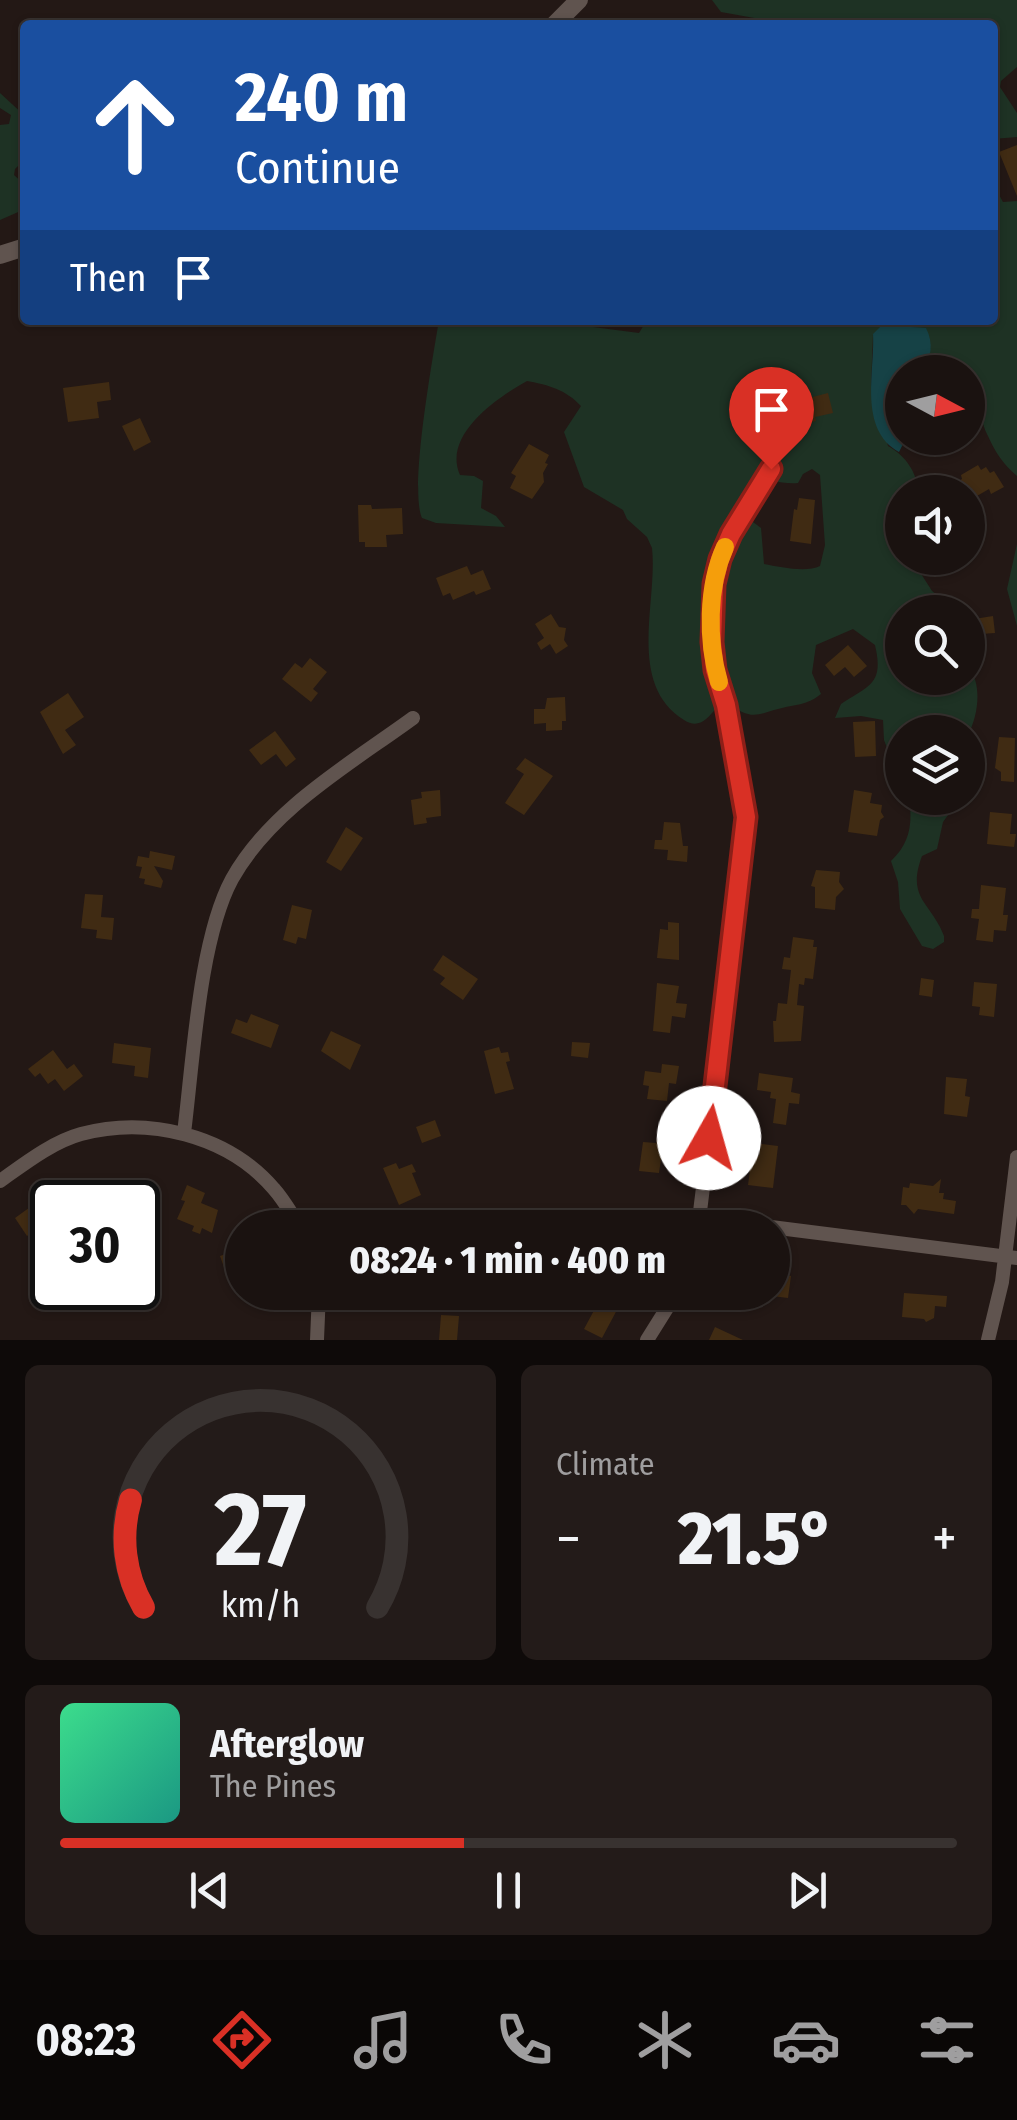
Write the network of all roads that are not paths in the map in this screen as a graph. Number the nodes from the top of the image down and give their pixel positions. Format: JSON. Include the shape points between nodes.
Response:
{"nodes":[{"id":1,"x":580,"y":0,"type":"edge"},
{"id":2,"x":559,"y":20,"type":"edge"},
{"id":3,"x":790,"y":437,"type":"dead end"},
{"id":4,"x":413,"y":718,"type":"dead end"},
{"id":5,"x":729,"y":733,"type":"joint"},
{"id":6,"x":184,"y":1133,"type":"junction"},
{"id":7,"x":1017,"y":1157,"type":"edge"},
{"id":8,"x":0,"y":1180,"type":"edge"},
{"id":9,"x":289,"y":1210,"type":"edge"},
{"id":10,"x":701,"y":1210,"type":"edge"},
{"id":11,"x":790,"y":1233,"type":"edge"},
{"id":12,"x":1011,"y":1257,"type":"edge"},
{"id":13,"x":318,"y":1310,"type":"edge"},
{"id":14,"x":666,"y":1310,"type":"edge"},
{"id":15,"x":316,"y":1340,"type":"edge"},
{"id":16,"x":647,"y":1340,"type":"edge"},
{"id":17,"x":988,"y":1340,"type":"edge"}],
"edges":[{"from":1,"to":2,"type":"street"},
{"from":3,"to":5,"type":"lane","via":[[731,534],[714,584],[712,642]]},
{"from":4,"to":6,"type":"street","via":[[300,801],[232,880],[213,931]]},
{"from":5,"to":10,"type":"street","via":[[746,837]]},
{"from":6,"to":8,"type":"street","via":[[146,1125],[81,1134]]},
{"from":6,"to":9,"type":"street","via":[[238,1157]]},
{"from":7,"to":12,"type":"street"},
{"from":11,"to":12,"type":"street"},
{"from":12,"to":17,"type":"street"},
{"from":13,"to":15,"type":"street"},
{"from":14,"to":16,"type":"street"}]}
